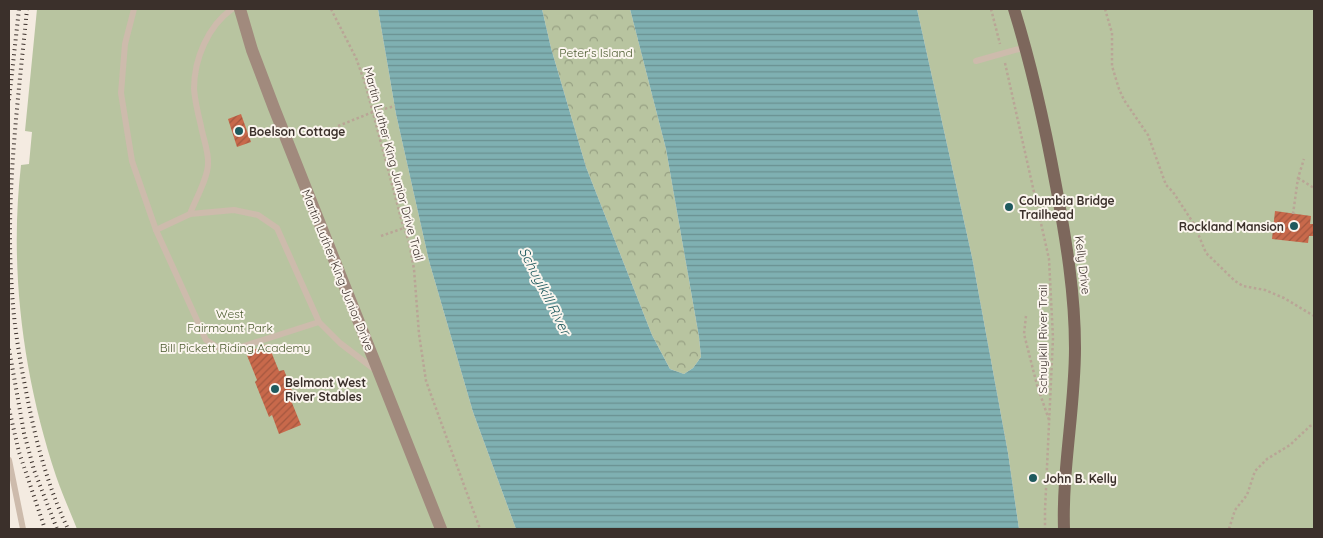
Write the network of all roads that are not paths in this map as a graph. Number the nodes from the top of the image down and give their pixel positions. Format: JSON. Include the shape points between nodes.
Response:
{"nodes":[{"id":1,"x":134,"y":9,"type":"edge"},
{"id":2,"x":232,"y":9,"type":"edge"},
{"id":3,"x":240,"y":9,"type":"edge"},
{"id":4,"x":1014,"y":9,"type":"edge"},
{"id":5,"x":1026,"y":47,"type":"junction"},
{"id":6,"x":976,"y":61,"type":"dead end"},
{"id":7,"x":190,"y":214,"type":"junction"},
{"id":8,"x":156,"y":230,"type":"junction"},
{"id":9,"x":319,"y":322,"type":"junction"},
{"id":10,"x":377,"y":371,"type":"junction"},
{"id":11,"x":9,"y":460,"type":"edge"},
{"id":12,"x":23,"y":529,"type":"edge"},
{"id":13,"x":440,"y":529,"type":"edge"},
{"id":14,"x":1064,"y":529,"type":"edge"}],
"edges":[{"from":1,"to":8,"type":"lane","via":[[125,44],[120,93],[132,161]]},
{"from":2,"to":7,"type":"lane","via":[[209,34],[195,76],[196,103],[208,163]]},
{"from":3,"to":10,"type":"main road","name":"Martin Luther King Junior Drive","via":[[252,50]]},
{"from":4,"to":5,"type":"main road","name":"Kelly Drive"},
{"from":5,"to":6,"type":"lane"},
{"from":5,"to":14,"type":"main road","name":"Kelly Drive","via":[[1052,163],[1073,296],[1074,375]]},
{"from":7,"to":8,"type":"lane"},
{"from":7,"to":9,"type":"lane","via":[[234,210],[258,215],[277,228]]},
{"from":8,"to":9,"type":"lane","via":[[206,340],[217,347],[241,347]]},
{"from":9,"to":10,"type":"lane"},
{"from":10,"to":13,"type":"main road","name":"Martin Luther King Junior Drive"},
{"from":11,"to":12,"type":"lane"}]}
